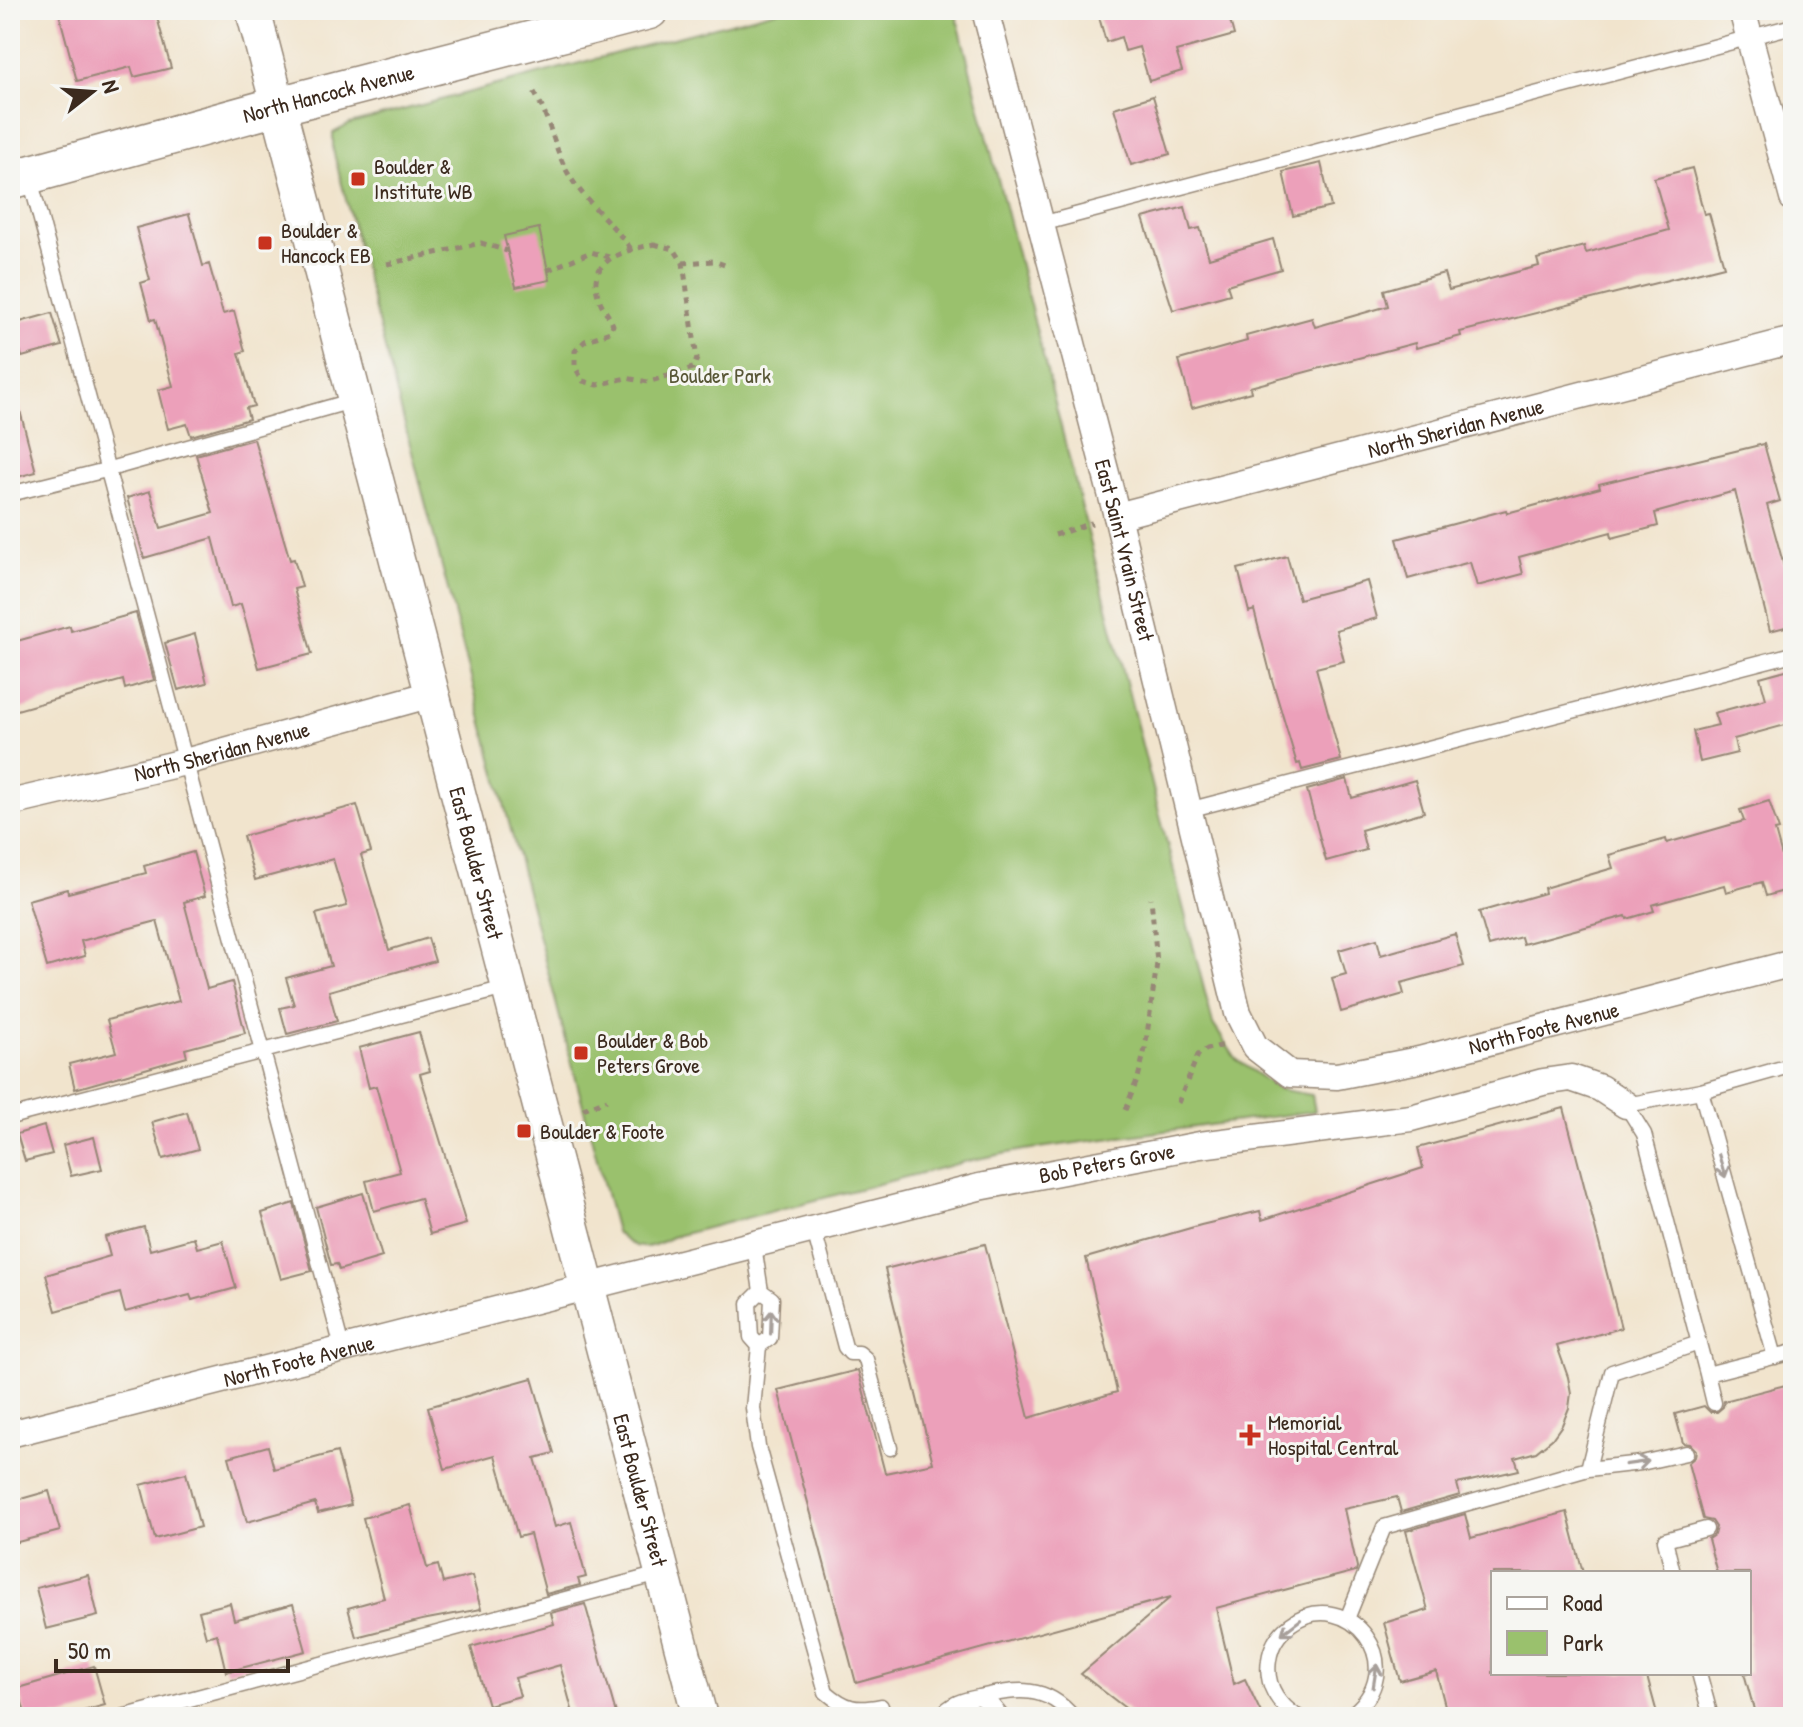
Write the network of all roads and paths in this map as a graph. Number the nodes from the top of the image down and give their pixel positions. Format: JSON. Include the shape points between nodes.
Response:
{"nodes":[{"id":1,"x":253,"y":10,"type":"edge"},
{"id":2,"x":649,"y":10,"type":"edge"},
{"id":3,"x":985,"y":10,"type":"edge"},
{"id":4,"x":1742,"y":10,"type":"edge"},
{"id":5,"x":1793,"y":26,"type":"edge"},
{"id":6,"x":1749,"y":37,"type":"junction"},
{"id":7,"x":534,"y":92,"type":"dead end"},
{"id":8,"x":278,"y":106,"type":"junction"},
{"id":9,"x":20,"y":177,"type":"edge"},
{"id":10,"x":1793,"y":198,"type":"edge"},
{"id":11,"x":1041,"y":224,"type":"junction"},
{"id":12,"x":631,"y":249,"type":"junction"},
{"id":13,"x":507,"y":251,"type":"dead end"},
{"id":14,"x":609,"y":257,"type":"junction"},
{"id":15,"x":683,"y":263,"type":"junction"},
{"id":16,"x":387,"y":264,"type":"dead end"},
{"id":17,"x":727,"y":266,"type":"dead end"},
{"id":18,"x":548,"y":270,"type":"dead end"},
{"id":19,"x":1793,"y":340,"type":"edge"},
{"id":20,"x":355,"y":400,"type":"junction"},
{"id":21,"x":106,"y":470,"type":"junction"},
{"id":22,"x":10,"y":494,"type":"edge"},
{"id":23,"x":1117,"y":516,"type":"junction"},
{"id":24,"x":1055,"y":535,"type":"dead end"},
{"id":25,"x":1793,"y":654,"type":"edge"},
{"id":26,"x":432,"y":694,"type":"junction"},
{"id":27,"x":185,"y":762,"type":"junction"},
{"id":28,"x":10,"y":803,"type":"edge"},
{"id":29,"x":1188,"y":810,"type":"junction"},
{"id":30,"x":1151,"y":898,"type":"dead end"},
{"id":31,"x":1793,"y":963,"type":"edge"},
{"id":32,"x":509,"y":987,"type":"junction"},
{"id":33,"x":1226,"y":1045,"type":"dead end"},
{"id":34,"x":265,"y":1050,"type":"junction"},
{"id":35,"x":1793,"y":1065,"type":"edge"},
{"id":36,"x":1290,"y":1074,"type":"joint"},
{"id":37,"x":1701,"y":1091,"type":"junction"},
{"id":38,"x":607,"y":1100,"type":"dead end"},
{"id":39,"x":1178,"y":1103,"type":"dead end"},
{"id":40,"x":1626,"y":1105,"type":"junction"},
{"id":41,"x":583,"y":1109,"type":"dead end"},
{"id":42,"x":1125,"y":1110,"type":"dead end"},
{"id":43,"x":10,"y":1117,"type":"edge"},
{"id":44,"x":814,"y":1230,"type":"junction"},
{"id":45,"x":754,"y":1246,"type":"junction"},
{"id":46,"x":588,"y":1286,"type":"junction"},
{"id":47,"x":761,"y":1291,"type":"junction"},
{"id":48,"x":1699,"y":1343,"type":"junction"},
{"id":49,"x":759,"y":1346,"type":"junction"},
{"id":50,"x":343,"y":1351,"type":"junction"},
{"id":51,"x":1793,"y":1352,"type":"edge"},
{"id":52,"x":1775,"y":1357,"type":"junction"},
{"id":53,"x":1707,"y":1374,"type":"junction"},
{"id":54,"x":1714,"y":1403,"type":"dead end"},
{"id":55,"x":10,"y":1434,"type":"edge"},
{"id":56,"x":890,"y":1448,"type":"dead end"},
{"id":57,"x":1686,"y":1453,"type":"dead end"},
{"id":58,"x":1588,"y":1469,"type":"junction"},
{"id":59,"x":1706,"y":1529,"type":"dead end"},
{"id":60,"x":1673,"y":1571,"type":"edge"},
{"id":61,"x":663,"y":1573,"type":"junction"},
{"id":62,"x":1347,"y":1619,"type":"junction"},
{"id":63,"x":1700,"y":1675,"type":"edge"},
{"id":64,"x":979,"y":1697,"type":"junction"},
{"id":65,"x":881,"y":1706,"type":"dead end"},
{"id":66,"x":1367,"y":1712,"type":"edge"},
{"id":67,"x":122,"y":1717,"type":"edge"},
{"id":68,"x":700,"y":1717,"type":"edge"},
{"id":69,"x":940,"y":1717,"type":"edge"},
{"id":70,"x":1002,"y":1717,"type":"edge"},
{"id":71,"x":1073,"y":1717,"type":"edge"},
{"id":72,"x":1298,"y":1717,"type":"edge"},
{"id":73,"x":1348,"y":1717,"type":"edge"},
{"id":74,"x":1711,"y":1717,"type":"edge"}],
"edges":[{"from":1,"to":8,"type":"street","name":"East Boulder Street"},
{"from":2,"to":8,"type":"main road","name":"North Hancock Avenue","via":[[549,29]]},
{"from":3,"to":11,"type":"street","name":"East Saint Vrain Street"},
{"from":4,"to":6,"type":"street"},
{"from":5,"to":6,"type":"lane"},
{"from":6,"to":10,"type":"street"},
{"from":6,"to":11,"type":"lane"},
{"from":7,"to":12,"type":"path","via":[[570,176]]},
{"from":8,"to":9,"type":"main road","name":"North Hancock Avenue"},
{"from":8,"to":20,"type":"street","name":"East Boulder Street"},
{"from":9,"to":21,"type":"lane"},
{"from":11,"to":23,"type":"street","name":"East Saint Vrain Street"},
{"from":12,"to":14,"type":"path"},
{"from":12,"to":15,"type":"path","via":[[654,244],[674,249]]},
{"from":13,"to":16,"type":"path","via":[[481,243]]},
{"from":14,"to":15,"type":"path","via":[[597,274],[597,289],[613,325],[610,332],[585,341],[575,351],[575,367],[583,381],[598,385],[626,378],[648,382],[693,368],[697,359]]},
{"from":14,"to":18,"type":"path","via":[[591,252]]},
{"from":15,"to":17,"type":"path","via":[[714,261]]},
{"from":19,"to":23,"type":"street","name":"North Sheridan Avenue"},
{"from":20,"to":21,"type":"lane"},
{"from":20,"to":26,"type":"street","name":"East Boulder Street"},
{"from":21,"to":22,"type":"lane"},
{"from":21,"to":27,"type":"lane"},
{"from":23,"to":24,"type":"path"},
{"from":23,"to":29,"type":"street","name":"East Saint Vrain Street"},
{"from":25,"to":29,"type":"lane"},
{"from":26,"to":27,"type":"street","name":"North Sheridan Avenue"},
{"from":26,"to":32,"type":"street","name":"East Boulder Street"},
{"from":27,"to":28,"type":"street","name":"North Sheridan Avenue"},
{"from":27,"to":34,"type":"lane"},
{"from":29,"to":36,"type":"street","name":"East Saint Vrain Street","via":[[1238,1013],[1255,1047]]},
{"from":30,"to":42,"type":"path","via":[[1157,963],[1145,1049]]},
{"from":31,"to":36,"type":"street","name":"North Foote Avenue","via":[[1419,1060],[1337,1076]]},
{"from":32,"to":34,"type":"lane"},
{"from":32,"to":46,"type":"street","name":"East Boulder Street"},
{"from":33,"to":39,"type":"path","via":[[1198,1055]]},
{"from":34,"to":43,"type":"lane"},
{"from":34,"to":50,"type":"lane"},
{"from":35,"to":37,"type":"lane"},
{"from":37,"to":40,"type":"lane"},
{"from":37,"to":52,"type":"lane","one_way":true},
{"from":38,"to":41,"type":"path"},
{"from":40,"to":44,"type":"street","name":"Bob Peters Grove","via":[[1571,1078],[1543,1082],[1411,1118],[1200,1145],[979,1187]]},
{"from":40,"to":48,"type":"lane","via":[[1644,1134]]},
{"from":44,"to":45,"type":"street","name":"Bob Peters Grove"},
{"from":44,"to":56,"type":"lane","via":[[845,1347],[866,1359]]},
{"from":45,"to":46,"type":"street","name":"Bob Peters Grove"},
{"from":45,"to":47,"type":"lane"},
{"from":46,"to":50,"type":"street","name":"North Foote Avenue"},
{"from":46,"to":61,"type":"street","name":"East Boulder Street"},
{"from":47,"to":49,"type":"lane","via":[[749,1303],[751,1337]]},
{"from":49,"to":47,"type":"lane","one_way":true,"via":[[770,1338],[772,1299]]},
{"from":48,"to":53,"type":"lane"},
{"from":48,"to":58,"type":"lane","via":[[1612,1372]]},
{"from":49,"to":65,"type":"lane","via":[[753,1408],[758,1447],[826,1692],[841,1705],[862,1710]]},
{"from":50,"to":55,"type":"street","name":"North Foote Avenue"},
{"from":51,"to":52,"type":"lane"},
{"from":52,"to":53,"type":"lane"},
{"from":53,"to":54,"type":"lane"},
{"from":58,"to":57,"type":"lane","one_way":true},
{"from":58,"to":62,"type":"lane","via":[[1384,1527]]},
{"from":59,"to":60,"type":"lane","via":[[1665,1540]]},
{"from":61,"to":67,"type":"lane"},
{"from":61,"to":68,"type":"street","name":"East Boulder Street"},
{"from":66,"to":62,"type":"lane","one_way":true,"via":[[1377,1659],[1361,1629]]},
{"from":62,"to":72,"type":"lane","one_way":true,"via":[[1322,1614],[1297,1620],[1273,1644],[1271,1686],[1284,1708]]},
{"from":63,"to":74,"type":"lane"},
{"from":64,"to":69,"type":"lane","via":[[959,1701]]},
{"from":64,"to":70,"type":"lane"},
{"from":64,"to":71,"type":"lane","via":[[1043,1693]]},
{"from":66,"to":73,"type":"lane"}]}
